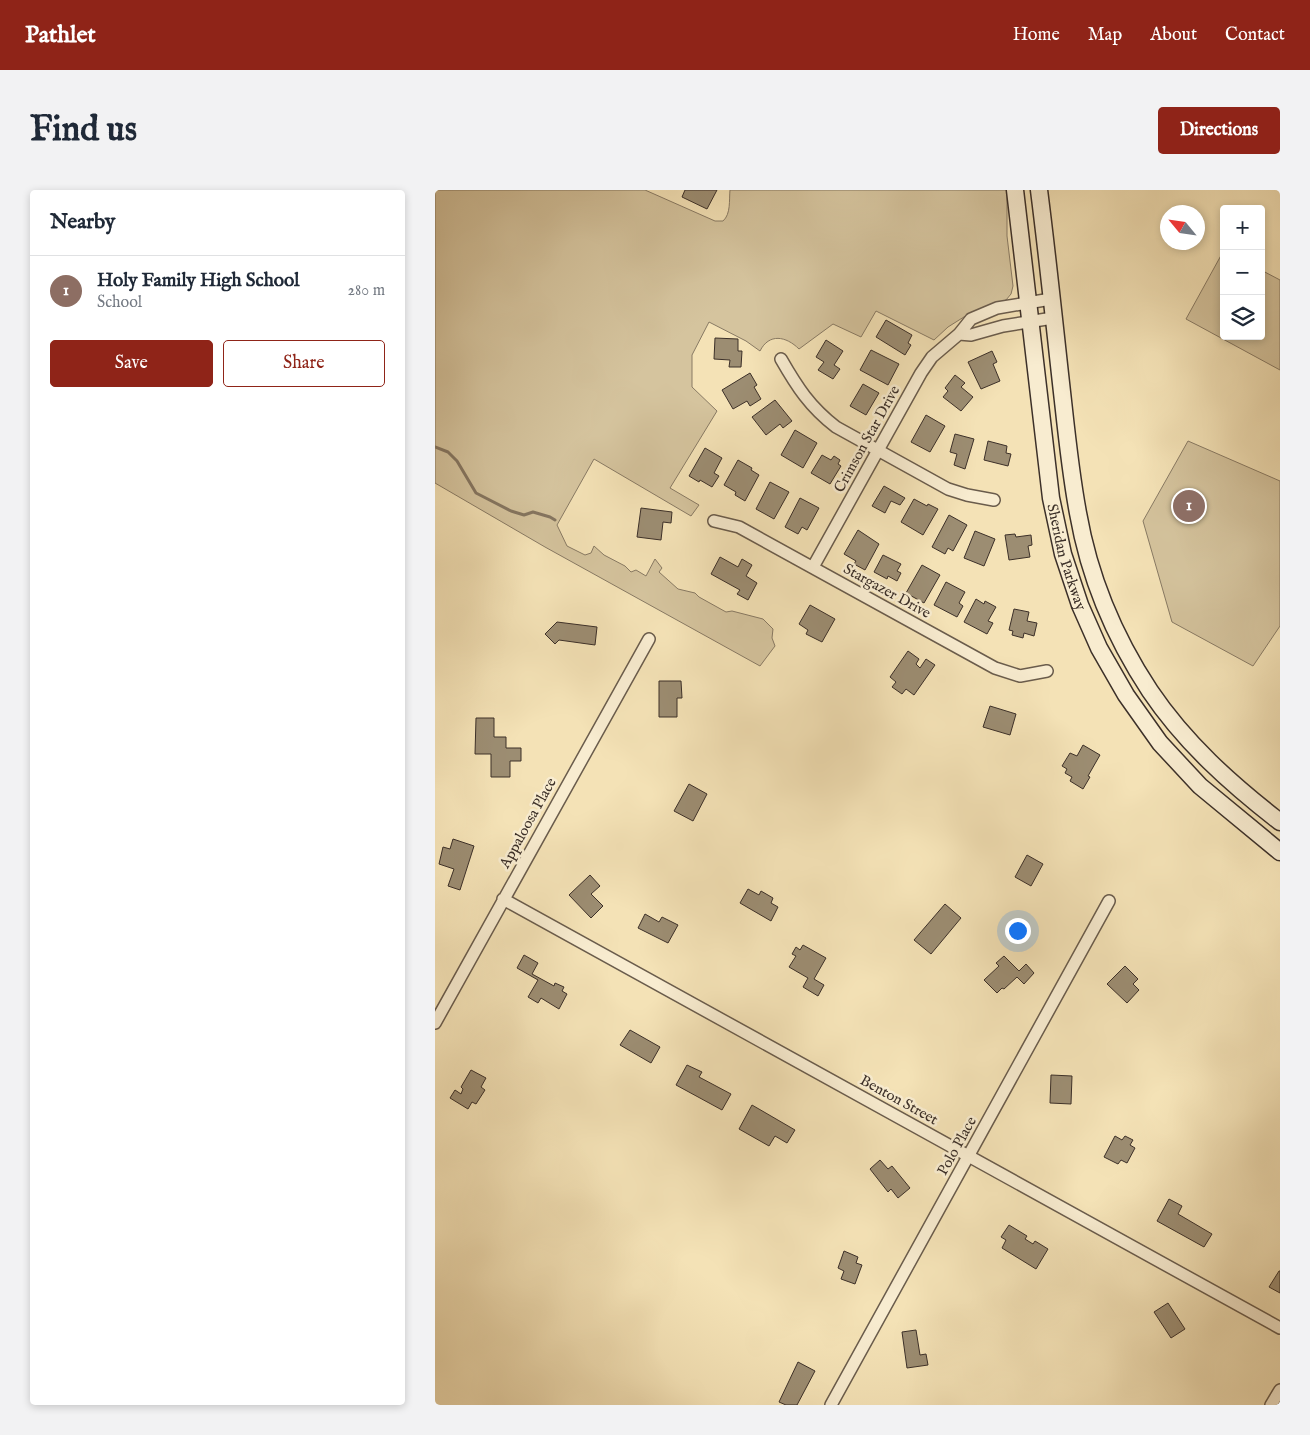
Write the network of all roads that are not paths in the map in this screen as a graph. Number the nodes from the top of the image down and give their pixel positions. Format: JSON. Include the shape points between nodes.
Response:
{"nodes":[{"id":1,"x":1015,"y":190,"type":"edge"},
{"id":2,"x":1039,"y":190,"type":"edge"},
{"id":3,"x":1051,"y":299,"type":"junction"},
{"id":4,"x":1028,"y":302,"type":"junction"},
{"id":5,"x":1053,"y":318,"type":"junction"},
{"id":6,"x":1030,"y":322,"type":"junction"},
{"id":7,"x":959,"y":334,"type":"junction"},
{"id":8,"x":781,"y":359,"type":"dead end"},
{"id":9,"x":878,"y":451,"type":"junction"},
{"id":10,"x":994,"y":500,"type":"dead end"},
{"id":11,"x":714,"y":521,"type":"dead end"},
{"id":12,"x":813,"y":568,"type":"junction"},
{"id":13,"x":649,"y":638,"type":"dead end"},
{"id":14,"x":1047,"y":671,"type":"dead end"},
{"id":15,"x":1280,"y":822,"type":"edge"},
{"id":16,"x":1280,"y":852,"type":"edge"},
{"id":17,"x":503,"y":899,"type":"junction"},
{"id":18,"x":1109,"y":901,"type":"dead end"},
{"id":19,"x":435,"y":1023,"type":"edge"},
{"id":20,"x":969,"y":1156,"type":"junction"},
{"id":21,"x":1280,"y":1328,"type":"edge"},
{"id":22,"x":1280,"y":1390,"type":"edge"},
{"id":23,"x":831,"y":1405,"type":"edge"},
{"id":24,"x":1271,"y":1405,"type":"edge"}],
"edges":[{"from":1,"to":4,"type":"main road","name":"Sheridan Parkway"},
{"from":2,"to":3,"type":"main road","name":"Sheridan Parkway"},
{"from":3,"to":4,"type":"street","name":"Crimson Star Drive"},
{"from":3,"to":5,"type":"main road","name":"Sheridan Parkway"},
{"from":4,"to":6,"type":"main road","name":"Sheridan Parkway"},
{"from":4,"to":7,"type":"street","name":"Crimson Star Drive","via":[[997,308],[971,319]]},
{"from":5,"to":6,"type":"street"},
{"from":5,"to":15,"type":"main road","name":"Sheridan Parkway","via":[[1078,515],[1091,568],[1113,622],[1130,657],[1173,722],[1226,779]]},
{"from":6,"to":7,"type":"street","via":[[971,335]]},
{"from":6,"to":16,"type":"main road","name":"Sheridan Parkway","via":[[1055,517],[1069,576],[1105,660],[1160,742],[1200,786]]},
{"from":7,"to":9,"type":"street","name":"Crimson Star Drive","via":[[932,357]]},
{"from":8,"to":9,"type":"street","via":[[796,386],[821,416]]},
{"from":9,"to":10,"type":"street","via":[[948,489]]},
{"from":9,"to":12,"type":"street","name":"Crimson Star Drive"},
{"from":11,"to":12,"type":"street","name":"Stargazer Drive","via":[[739,527]]},
{"from":12,"to":14,"type":"street","name":"Stargazer Drive","via":[[995,668],[1020,676]]},
{"from":13,"to":17,"type":"street","name":"Appaloosa Place"},
{"from":17,"to":19,"type":"street","name":"Appaloosa Place"},
{"from":17,"to":20,"type":"street","name":"Benton Street"},
{"from":18,"to":20,"type":"street","name":"Polo Place"},
{"from":20,"to":21,"type":"street","name":"Benton Street"},
{"from":20,"to":23,"type":"street","name":"Polo Place"},
{"from":22,"to":24,"type":"street"}]}
